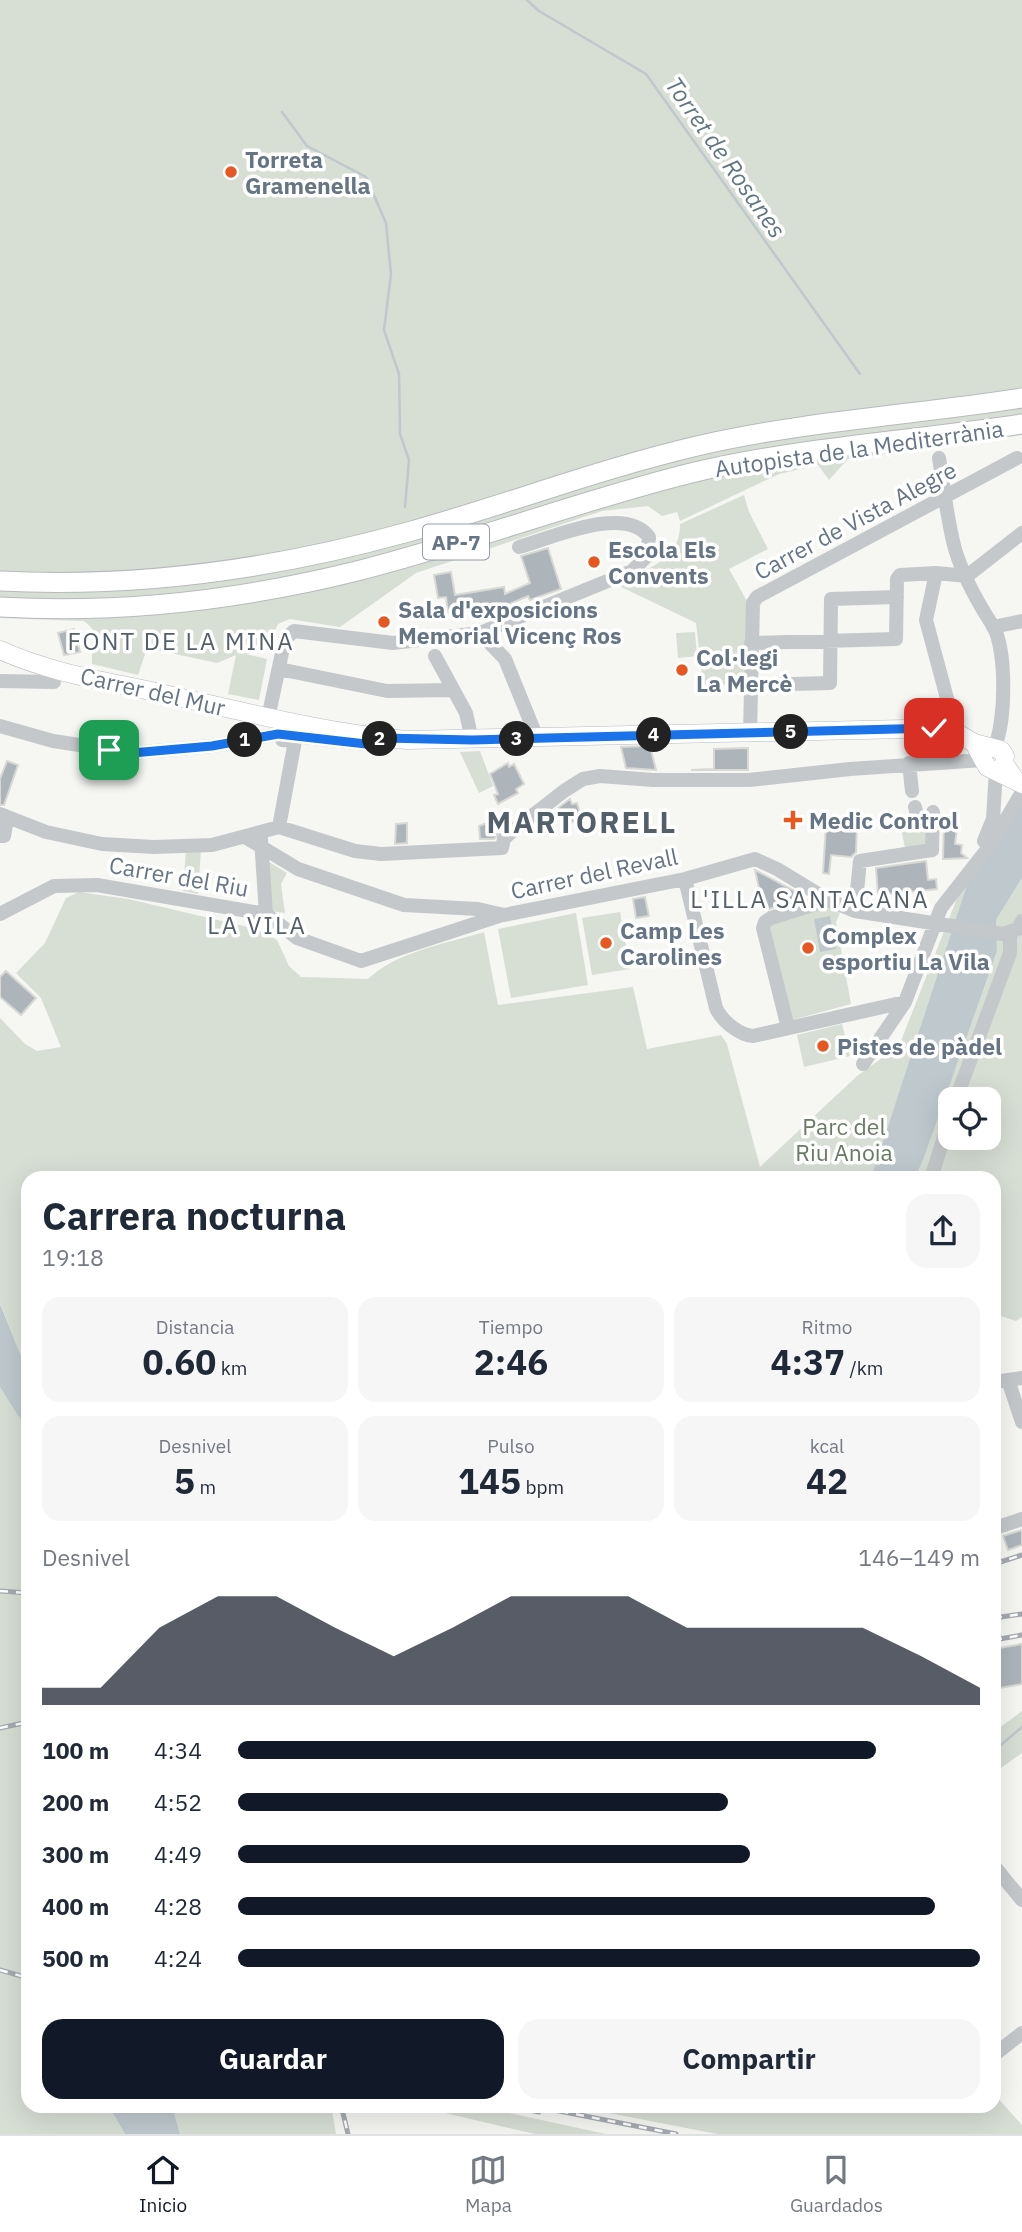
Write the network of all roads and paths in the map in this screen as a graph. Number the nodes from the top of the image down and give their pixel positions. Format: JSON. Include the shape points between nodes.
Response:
{"nodes":[{"id":1,"x":1022,"y":398,"type":"edge"},
{"id":2,"x":1022,"y":424,"type":"edge"},
{"id":3,"x":939,"y":458,"type":"dead end"},
{"id":4,"x":1017,"y":458,"type":"dead end"},
{"id":5,"x":946,"y":498,"type":"junction"},
{"id":6,"x":1022,"y":533,"type":"edge"},
{"id":7,"x":519,"y":547,"type":"dead end"},
{"id":8,"x":936,"y":573,"type":"junction"},
{"id":9,"x":967,"y":576,"type":"junction"},
{"id":10,"x":0,"y":581,"type":"edge"},
{"id":11,"x":897,"y":597,"type":"junction"},
{"id":12,"x":0,"y":607,"type":"edge"},
{"id":13,"x":1022,"y":621,"type":"edge"},
{"id":14,"x":993,"y":627,"type":"junction"},
{"id":15,"x":480,"y":633,"type":"junction"},
{"id":16,"x":831,"y":641,"type":"junction"},
{"id":17,"x":751,"y":643,"type":"junction"},
{"id":18,"x":0,"y":650,"type":"edge"},
{"id":19,"x":435,"y":656,"type":"dead end"},
{"id":20,"x":279,"y":669,"type":"junction"},
{"id":21,"x":0,"y":681,"type":"edge"},
{"id":22,"x":54,"y":682,"type":"dead end"},
{"id":23,"x":750,"y":685,"type":"junction"},
{"id":24,"x":453,"y":690,"type":"junction"},
{"id":25,"x":268,"y":718,"type":"junction"},
{"id":26,"x":0,"y":726,"type":"edge"},
{"id":27,"x":948,"y":728,"type":"junction"},
{"id":28,"x":750,"y":733,"type":"junction"},
{"id":29,"x":384,"y":738,"type":"junction"},
{"id":30,"x":537,"y":738,"type":"junction"},
{"id":31,"x":249,"y":740,"type":"junction"},
{"id":32,"x":472,"y":740,"type":"junction"},
{"id":33,"x":909,"y":763,"type":"junction"},
{"id":34,"x":998,"y":765,"type":"edge"},
{"id":35,"x":912,"y":791,"type":"dead end"},
{"id":36,"x":933,"y":812,"type":"dead end"},
{"id":37,"x":3,"y":816,"type":"edge"},
{"id":38,"x":273,"y":828,"type":"junction"},
{"id":39,"x":2,"y":836,"type":"edge"},
{"id":40,"x":245,"y":837,"type":"junction"},
{"id":41,"x":260,"y":844,"type":"junction"},
{"id":42,"x":967,"y":872,"type":"junction"},
{"id":43,"x":685,"y":878,"type":"junction"},
{"id":44,"x":828,"y":900,"type":"junction"},
{"id":45,"x":855,"y":912,"type":"junction"},
{"id":46,"x":0,"y":914,"type":"edge"},
{"id":47,"x":266,"y":914,"type":"junction"},
{"id":48,"x":504,"y":915,"type":"junction"},
{"id":49,"x":1022,"y":921,"type":"edge"},
{"id":50,"x":935,"y":922,"type":"junction"},
{"id":51,"x":1010,"y":933,"type":"junction"},
{"id":52,"x":905,"y":1002,"type":"junction"},
{"id":53,"x":788,"y":1028,"type":"junction"},
{"id":54,"x":863,"y":1064,"type":"dead end"},
{"id":55,"x":960,"y":1087,"type":"edge"},
{"id":56,"x":940,"y":1150,"type":"edge"},
{"id":57,"x":933,"y":1171,"type":"edge"},
{"id":58,"x":1008,"y":1380,"type":"edge"},
{"id":59,"x":1022,"y":1422,"type":"edge"},
{"id":60,"x":1022,"y":1519,"type":"edge"},
{"id":61,"x":1001,"y":1524,"type":"edge"},
{"id":62,"x":1001,"y":1874,"type":"edge"},
{"id":63,"x":1022,"y":1900,"type":"edge"},
{"id":64,"x":1022,"y":2033,"type":"edge"},
{"id":65,"x":1001,"y":2050,"type":"edge"}],
"edges":[{"from":1,"to":10,"type":"highway","name":"Autopista de la Mediterrània","number":"AP-7","via":[[823,423],[696,446],[408,532],[211,573],[81,583]]},
{"from":2,"to":12,"type":"highway","name":"Autopista de la Mediterrània","number":"AP-7","via":[[824,449],[689,474],[306,582],[185,602],[82,609]]},
{"from":3,"to":5,"type":"street"},
{"from":4,"to":5,"type":"street","name":"Carrer de Vista Alegre"},
{"from":5,"to":9,"type":"street","via":[[955,550]]},
{"from":5,"to":17,"type":"street","name":"Carrer de Vista Alegre","via":[[757,597]]},
{"from":6,"to":9,"type":"street"},
{"from":7,"to":15,"type":"street","via":[[607,523],[634,524],[649,537],[647,556],[632,571]]},
{"from":8,"to":9,"type":"street"},
{"from":8,"to":11,"type":"street","via":[[900,575]]},
{"from":8,"to":27,"type":"street","via":[[926,620],[948,702]]},
{"from":9,"to":14,"type":"street"},
{"from":11,"to":16,"type":"street","via":[[896,639]]},
{"from":11,"to":16,"type":"street","via":[[831,599]]},
{"from":13,"to":14,"type":"street"},
{"from":14,"to":34,"type":"street","via":[[1004,683]]},
{"from":15,"to":20,"type":"street","via":[[393,643],[293,631],[285,639]]},
{"from":15,"to":30,"type":"street","via":[[505,659]]},
{"from":16,"to":17,"type":"street"},
{"from":16,"to":23,"type":"street","via":[[830,683]]},
{"from":17,"to":23,"type":"street"},
{"from":18,"to":25,"type":"main road","name":"Carrer del Mur","via":[[54,669]]},
{"from":19,"to":24,"type":"street"},
{"from":20,"to":24,"type":"street","via":[[387,691]]},
{"from":20,"to":25,"type":"street"},
{"from":21,"to":22,"type":"street"},
{"from":23,"to":28,"type":"street"},
{"from":24,"to":32,"type":"street","via":[[466,713]]},
{"from":25,"to":29,"type":"main road","name":"Carrer del Mur"},
{"from":26,"to":31,"type":"street","via":[[53,741],[132,753]]},
{"from":27,"to":28,"type":"main road","name":"Carrer del Mur"},
{"from":27,"to":34,"type":"main road"},
{"from":28,"to":30,"type":"main road","name":"Carrer del Mur"},
{"from":29,"to":31,"type":"street","via":[[366,744],[278,734]]},
{"from":29,"to":32,"type":"main road","name":"Carrer del Mur"},
{"from":30,"to":32,"type":"main road","name":"Carrer del Mur"},
{"from":31,"to":38,"type":"street","via":[[295,741]]},
{"from":33,"to":34,"type":"street"},
{"from":33,"to":35,"type":"street"},
{"from":33,"to":38,"type":"street","via":[[749,780],[583,779],[518,827],[504,839],[502,848],[382,854]]},
{"from":34,"to":42,"type":"street","via":[[989,833]]},
{"from":34,"to":42,"type":"street","via":[[992,843]]},
{"from":36,"to":45,"type":"street","via":[[932,850],[860,861]]},
{"from":37,"to":39,"type":"street"},
{"from":37,"to":40,"type":"street","via":[[46,832],[102,844],[185,847]]},
{"from":38,"to":40,"type":"street"},
{"from":38,"to":41,"type":"street"},
{"from":40,"to":41,"type":"street","name":"Carrer del Revall"},
{"from":41,"to":47,"type":"street"},
{"from":41,"to":48,"type":"street","name":"Carrer del Revall","via":[[298,869],[404,905]]},
{"from":42,"to":50,"type":"street"},
{"from":43,"to":44,"type":"street","name":"Carrer del Revall","via":[[755,859]]},
{"from":43,"to":48,"type":"street","name":"Carrer del Revall"},
{"from":43,"to":53,"type":"street","via":[[716,1009],[746,1036]]},
{"from":44,"to":45,"type":"street","name":"Carrer del Revall"},
{"from":44,"to":53,"type":"street","via":[[771,918],[763,928]]},
{"from":45,"to":50,"type":"street","name":"Carrer del Revall"},
{"from":46,"to":47,"type":"street","name":"Carrer del Riu","via":[[54,886],[97,885]]},
{"from":47,"to":48,"type":"street","name":"Carrer del Riu","via":[[297,938],[357,961]]},
{"from":49,"to":51,"type":"street"},
{"from":50,"to":51,"type":"street","name":"Carrer del Revall"},
{"from":50,"to":52,"type":"street"},
{"from":51,"to":55,"type":"street","via":[[1010,953]]},
{"from":52,"to":53,"type":"street"},
{"from":52,"to":54,"type":"street"},
{"from":56,"to":57,"type":"street"},
{"from":58,"to":59,"type":"street"},
{"from":60,"to":61,"type":"street"},
{"from":62,"to":63,"type":"street"},
{"from":64,"to":65,"type":"street"}]}
